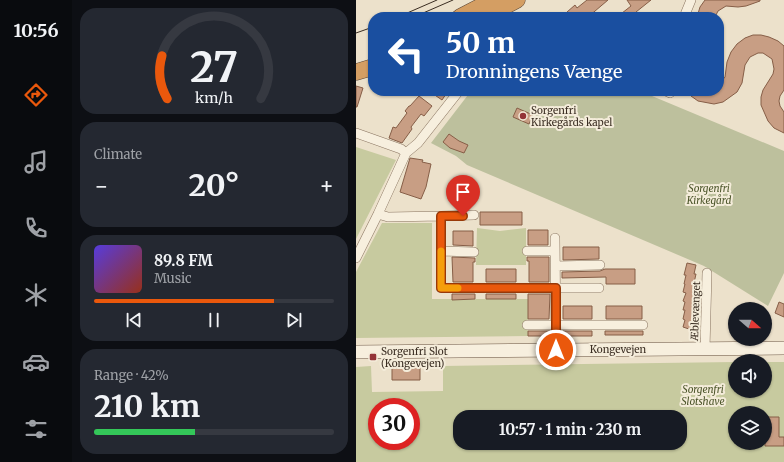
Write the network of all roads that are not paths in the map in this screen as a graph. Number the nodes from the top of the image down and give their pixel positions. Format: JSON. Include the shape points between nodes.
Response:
{"nodes":[{"id":1,"x":493,"y":0,"type":"edge"},
{"id":2,"x":517,"y":0,"type":"edge"},
{"id":3,"x":691,"y":0,"type":"edge"},
{"id":4,"x":470,"y":12,"type":"edge"},
{"id":5,"x":494,"y":12,"type":"edge"},
{"id":6,"x":686,"y":12,"type":"edge"},
{"id":7,"x":368,"y":57,"type":"edge"},
{"id":8,"x":356,"y":61,"type":"edge"},
{"id":9,"x":368,"y":68,"type":"edge"},
{"id":10,"x":356,"y":72,"type":"edge"},
{"id":11,"x":455,"y":96,"type":"edge"},
{"id":12,"x":356,"y":133,"type":"edge"},
{"id":13,"x":406,"y":153,"type":"junction"},
{"id":14,"x":378,"y":214,"type":"junction"},
{"id":15,"x":474,"y":215,"type":"dead end"},
{"id":16,"x":441,"y":216,"type":"junction"},
{"id":17,"x":555,"y":238,"type":"dead end"},
{"id":18,"x":441,"y":251,"type":"junction"},
{"id":19,"x":527,"y":251,"type":"dead end"},
{"id":20,"x":555,"y":251,"type":"junction"},
{"id":21,"x":474,"y":252,"type":"dead end"},
{"id":22,"x":356,"y":258,"type":"edge"},
{"id":23,"x":556,"y":266,"type":"junction"},
{"id":24,"x":600,"y":266,"type":"dead end"},
{"id":25,"x":707,"y":273,"type":"dead end"},
{"id":26,"x":556,"y":288,"type":"junction"},
{"id":27,"x":599,"y":288,"type":"dead end"},
{"id":28,"x":528,"y":325,"type":"dead end"},
{"id":29,"x":556,"y":325,"type":"junction"},
{"id":30,"x":643,"y":325,"type":"dead end"},
{"id":31,"x":705,"y":348,"type":"junction"},
{"id":32,"x":784,"y":348,"type":"edge"},
{"id":33,"x":556,"y":350,"type":"junction"},
{"id":34,"x":356,"y":352,"type":"edge"}],
"edges":[{"from":1,"to":4,"type":"highway"},
{"from":2,"to":5,"type":"highway"},
{"from":3,"to":6,"type":"street"},
{"from":7,"to":8,"type":"highway"},
{"from":9,"to":10,"type":"highway"},
{"from":11,"to":13,"type":"street","via":[[418,143]]},
{"from":12,"to":13,"type":"street"},
{"from":13,"to":14,"type":"street"},
{"from":14,"to":16,"type":"street","via":[[388,217]]},
{"from":14,"to":22,"type":"street"},
{"from":15,"to":16,"type":"street"},
{"from":16,"to":18,"type":"street"},
{"from":17,"to":20,"type":"street"},
{"from":18,"to":21,"type":"street"},
{"from":18,"to":26,"type":"street","via":[[441,288]]},
{"from":19,"to":20,"type":"street"},
{"from":20,"to":23,"type":"street"},
{"from":23,"to":24,"type":"street"},
{"from":23,"to":26,"type":"street"},
{"from":25,"to":31,"type":"street","name":"Æblevænget"},
{"from":26,"to":27,"type":"street"},
{"from":26,"to":29,"type":"street"},
{"from":28,"to":29,"type":"street"},
{"from":29,"to":30,"type":"street"},
{"from":29,"to":33,"type":"street"},
{"from":31,"to":32,"type":"street","name":"Kongevejen"},
{"from":31,"to":33,"type":"street","name":"Kongevejen"},
{"from":33,"to":34,"type":"street","name":"Kongevejen"}]}
